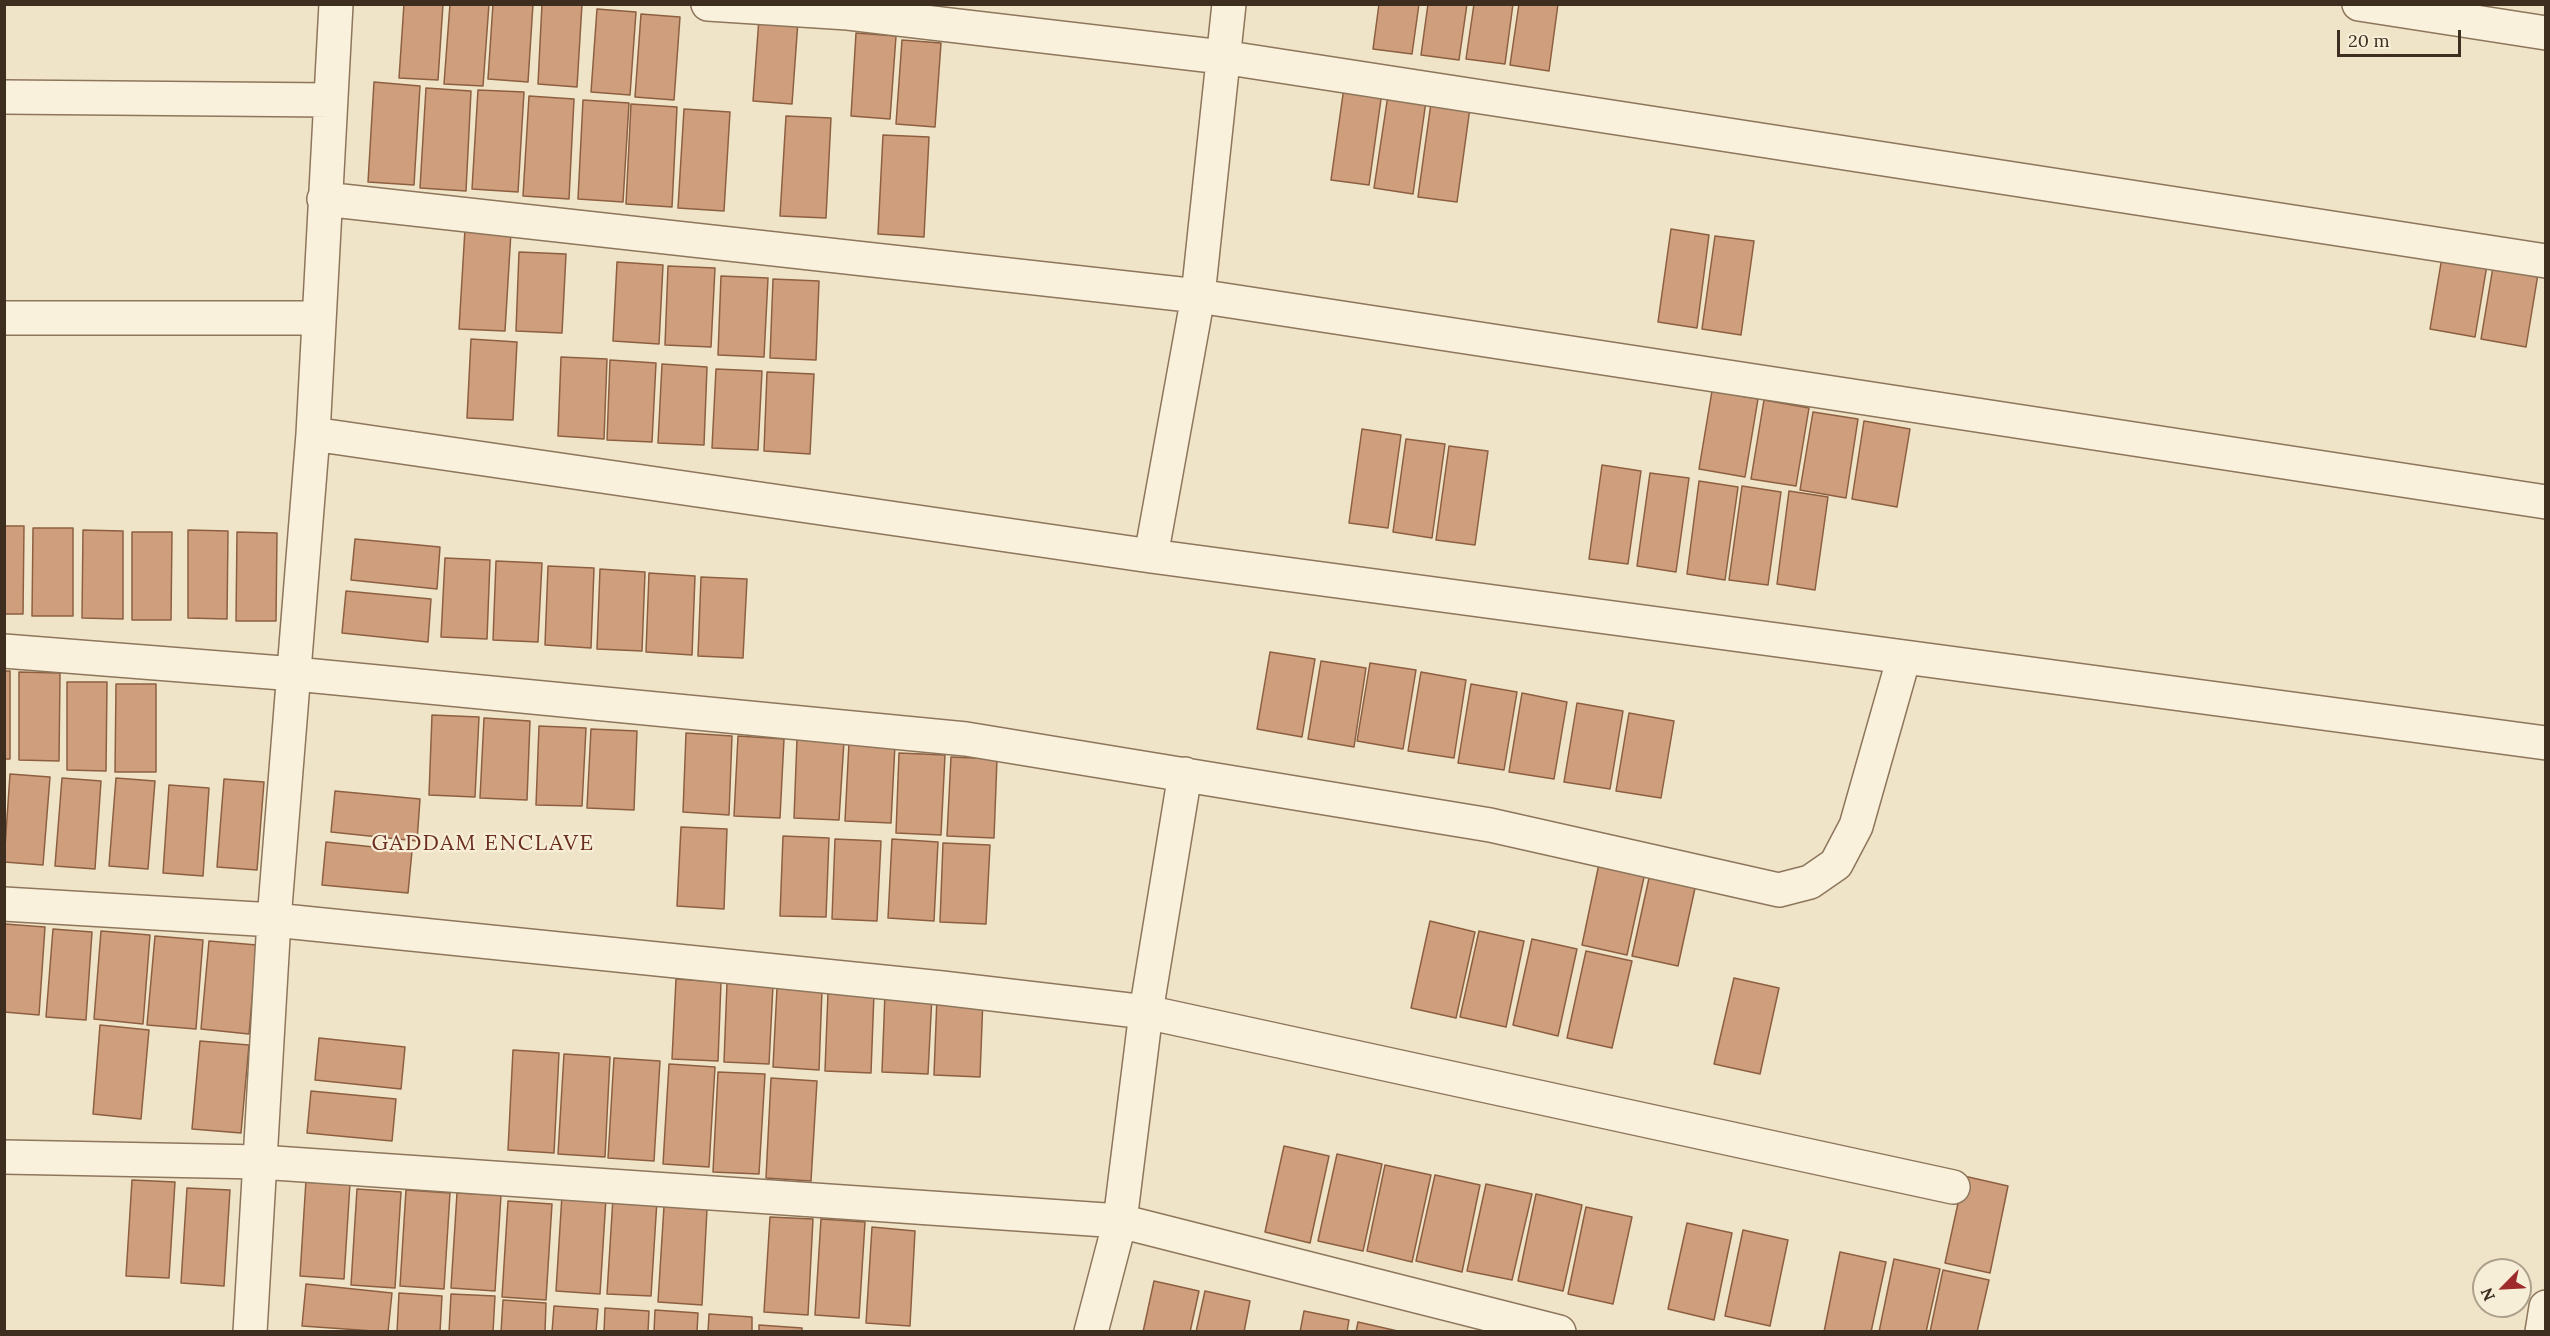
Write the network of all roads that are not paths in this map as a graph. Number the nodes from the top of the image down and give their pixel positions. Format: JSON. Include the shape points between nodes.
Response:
{"nodes":[{"id":1,"x":336,"y":4,"type":"edge"},
{"id":2,"x":708,"y":4,"type":"edge"},
{"id":3,"x":1229,"y":4,"type":"edge"},
{"id":4,"x":2359,"y":4,"type":"edge"},
{"id":5,"x":2546,"y":33,"type":"edge"},
{"id":6,"x":1222,"y":57,"type":"junction"},
{"id":7,"x":4,"y":97,"type":"edge"},
{"id":8,"x":330,"y":100,"type":"junction"},
{"id":9,"x":324,"y":199,"type":"junction"},
{"id":10,"x":2546,"y":261,"type":"edge"},
{"id":11,"x":1198,"y":296,"type":"junction"},
{"id":12,"x":4,"y":318,"type":"edge"},
{"id":13,"x":318,"y":318,"type":"junction"},
{"id":14,"x":313,"y":434,"type":"junction"},
{"id":15,"x":2546,"y":502,"type":"edge"},
{"id":16,"x":1151,"y":556,"type":"junction"},
{"id":17,"x":4,"y":651,"type":"edge"},
{"id":18,"x":1904,"y":657,"type":"junction"},
{"id":19,"x":295,"y":674,"type":"junction"},
{"id":20,"x":2546,"y":743,"type":"edge"},
{"id":21,"x":1185,"y":774,"type":"junction"},
{"id":22,"x":4,"y":904,"type":"edge"},
{"id":23,"x":274,"y":920,"type":"junction"},
{"id":24,"x":1146,"y":1012,"type":"junction"},
{"id":25,"x":4,"y":1157,"type":"edge"},
{"id":26,"x":260,"y":1162,"type":"junction"},
{"id":27,"x":1953,"y":1187,"type":"dead end"},
{"id":28,"x":1120,"y":1221,"type":"junction"},
{"id":29,"x":2546,"y":1307,"type":"edge"},
{"id":30,"x":250,"y":1332,"type":"edge"},
{"id":31,"x":1091,"y":1332,"type":"edge"},
{"id":32,"x":1560,"y":1332,"type":"edge"},
{"id":33,"x":2542,"y":1332,"type":"edge"}],
"edges":[{"from":1,"to":8,"type":"street"},
{"from":2,"to":6,"type":"street","via":[[848,13]]},
{"from":3,"to":6,"type":"street"},
{"from":4,"to":5,"type":"street"},
{"from":6,"to":10,"type":"street"},
{"from":6,"to":11,"type":"street"},
{"from":7,"to":8,"type":"street"},
{"from":8,"to":9,"type":"street"},
{"from":9,"to":11,"type":"street"},
{"from":9,"to":13,"type":"street"},
{"from":11,"to":15,"type":"street"},
{"from":11,"to":16,"type":"street"},
{"from":12,"to":13,"type":"street"},
{"from":13,"to":14,"type":"street"},
{"from":14,"to":16,"type":"street"},
{"from":14,"to":19,"type":"street"},
{"from":16,"to":18,"type":"street"},
{"from":17,"to":19,"type":"street"},
{"from":18,"to":20,"type":"street"},
{"from":18,"to":21,"type":"street","via":[[1856,826],[1836,864],[1810,882],[1779,890],[1491,825]]},
{"from":19,"to":21,"type":"street","via":[[966,739]]},
{"from":19,"to":23,"type":"street"},
{"from":21,"to":24,"type":"street"},
{"from":22,"to":23,"type":"street"},
{"from":23,"to":24,"type":"street"},
{"from":23,"to":26,"type":"street"},
{"from":24,"to":27,"type":"street"},
{"from":24,"to":28,"type":"street"},
{"from":25,"to":26,"type":"street"},
{"from":26,"to":28,"type":"street"},
{"from":26,"to":30,"type":"street"},
{"from":28,"to":31,"type":"street"},
{"from":28,"to":32,"type":"street"},
{"from":29,"to":33,"type":"street"}]}
